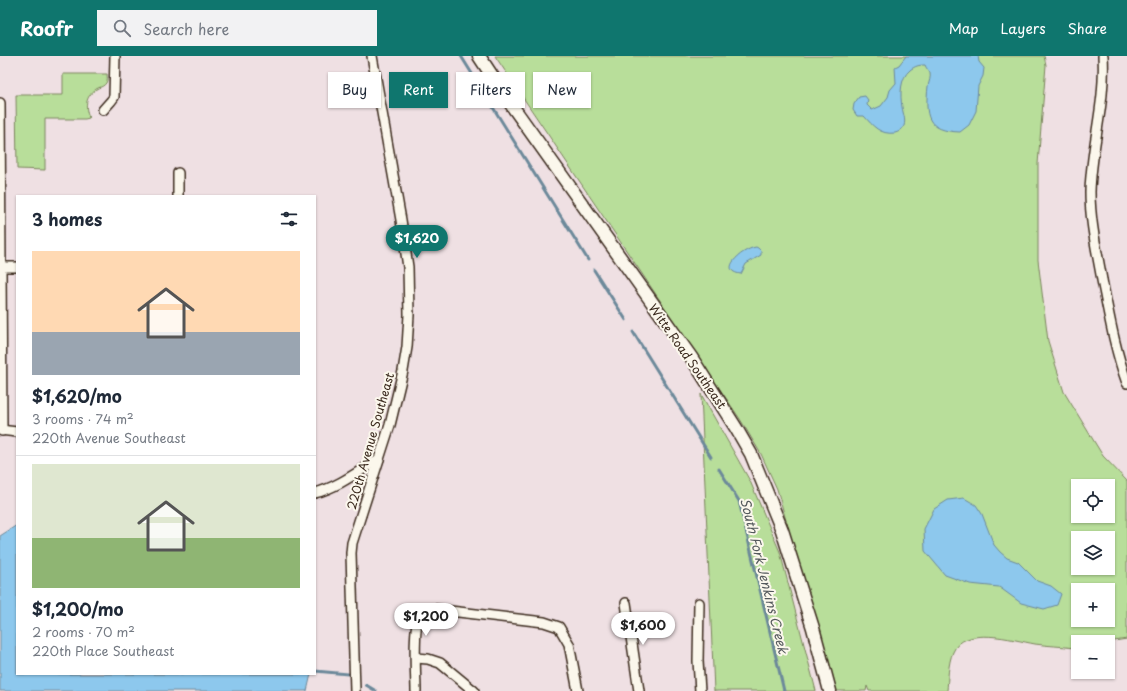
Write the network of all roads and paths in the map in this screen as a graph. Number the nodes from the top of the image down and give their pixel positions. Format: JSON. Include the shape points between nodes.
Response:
{"nodes":[{"id":1,"x":115,"y":56,"type":"edge"},
{"id":2,"x":372,"y":56,"type":"edge"},
{"id":3,"x":479,"y":56,"type":"edge"},
{"id":4,"x":1103,"y":56,"type":"edge"},
{"id":5,"x":0,"y":102,"type":"edge"},
{"id":6,"x":103,"y":110,"type":"dead end"},
{"id":7,"x":0,"y":173,"type":"edge"},
{"id":8,"x":178,"y":173,"type":"dead end"},
{"id":9,"x":178,"y":195,"type":"edge"},
{"id":10,"x":1,"y":267,"type":"junction"},
{"id":11,"x":16,"y":267,"type":"edge"},
{"id":12,"x":0,"y":293,"type":"edge"},
{"id":13,"x":1127,"y":383,"type":"edge"},
{"id":14,"x":1,"y":431,"type":"edge"},
{"id":15,"x":16,"y":432,"type":"edge"},
{"id":16,"x":379,"y":459,"type":"junction"},
{"id":17,"x":316,"y":493,"type":"edge"},
{"id":18,"x":699,"y":602,"type":"dead end"},
{"id":19,"x":626,"y":603,"type":"dead end"},
{"id":20,"x":416,"y":658,"type":"junction"},
{"id":21,"x":355,"y":691,"type":"edge"},
{"id":22,"x":416,"y":691,"type":"edge"},
{"id":23,"x":474,"y":691,"type":"edge"},
{"id":24,"x":578,"y":691,"type":"edge"},
{"id":25,"x":639,"y":691,"type":"edge"},
{"id":26,"x":700,"y":691,"type":"edge"},
{"id":27,"x":830,"y":691,"type":"edge"}],
"edges":[{"from":1,"to":6,"type":"street","via":[[114,96]]},
{"from":2,"to":16,"type":"street","name":"220th Avenue Southeast","via":[[401,220],[408,267],[409,297],[407,347],[403,371]]},
{"from":3,"to":27,"type":"street","name":"Witte Road Southeast","via":[[691,357],[751,454],[782,530]]},
{"from":4,"to":13,"type":"street","via":[[1103,86],[1090,192],[1091,211],[1107,305],[1119,360]]},
{"from":5,"to":7,"type":"street"},
{"from":7,"to":10,"type":"street"},
{"from":8,"to":9,"type":"street"},
{"from":10,"to":11,"type":"street"},
{"from":10,"to":12,"type":"street"},
{"from":12,"to":14,"type":"street"},
{"from":14,"to":15,"type":"street"},
{"from":16,"to":17,"type":"street","via":[[336,485]]},
{"from":16,"to":21,"type":"street","name":"220th Avenue Southeast","via":[[352,543]]},
{"from":18,"to":26,"type":"street"},
{"from":19,"to":25,"type":"street"},
{"from":20,"to":22,"type":"street"},
{"from":20,"to":23,"type":"street","via":[[440,663]]},
{"from":20,"to":24,"type":"street","via":[[416,624],[421,612],[426,609],[544,622],[559,627],[569,644]]}]}
